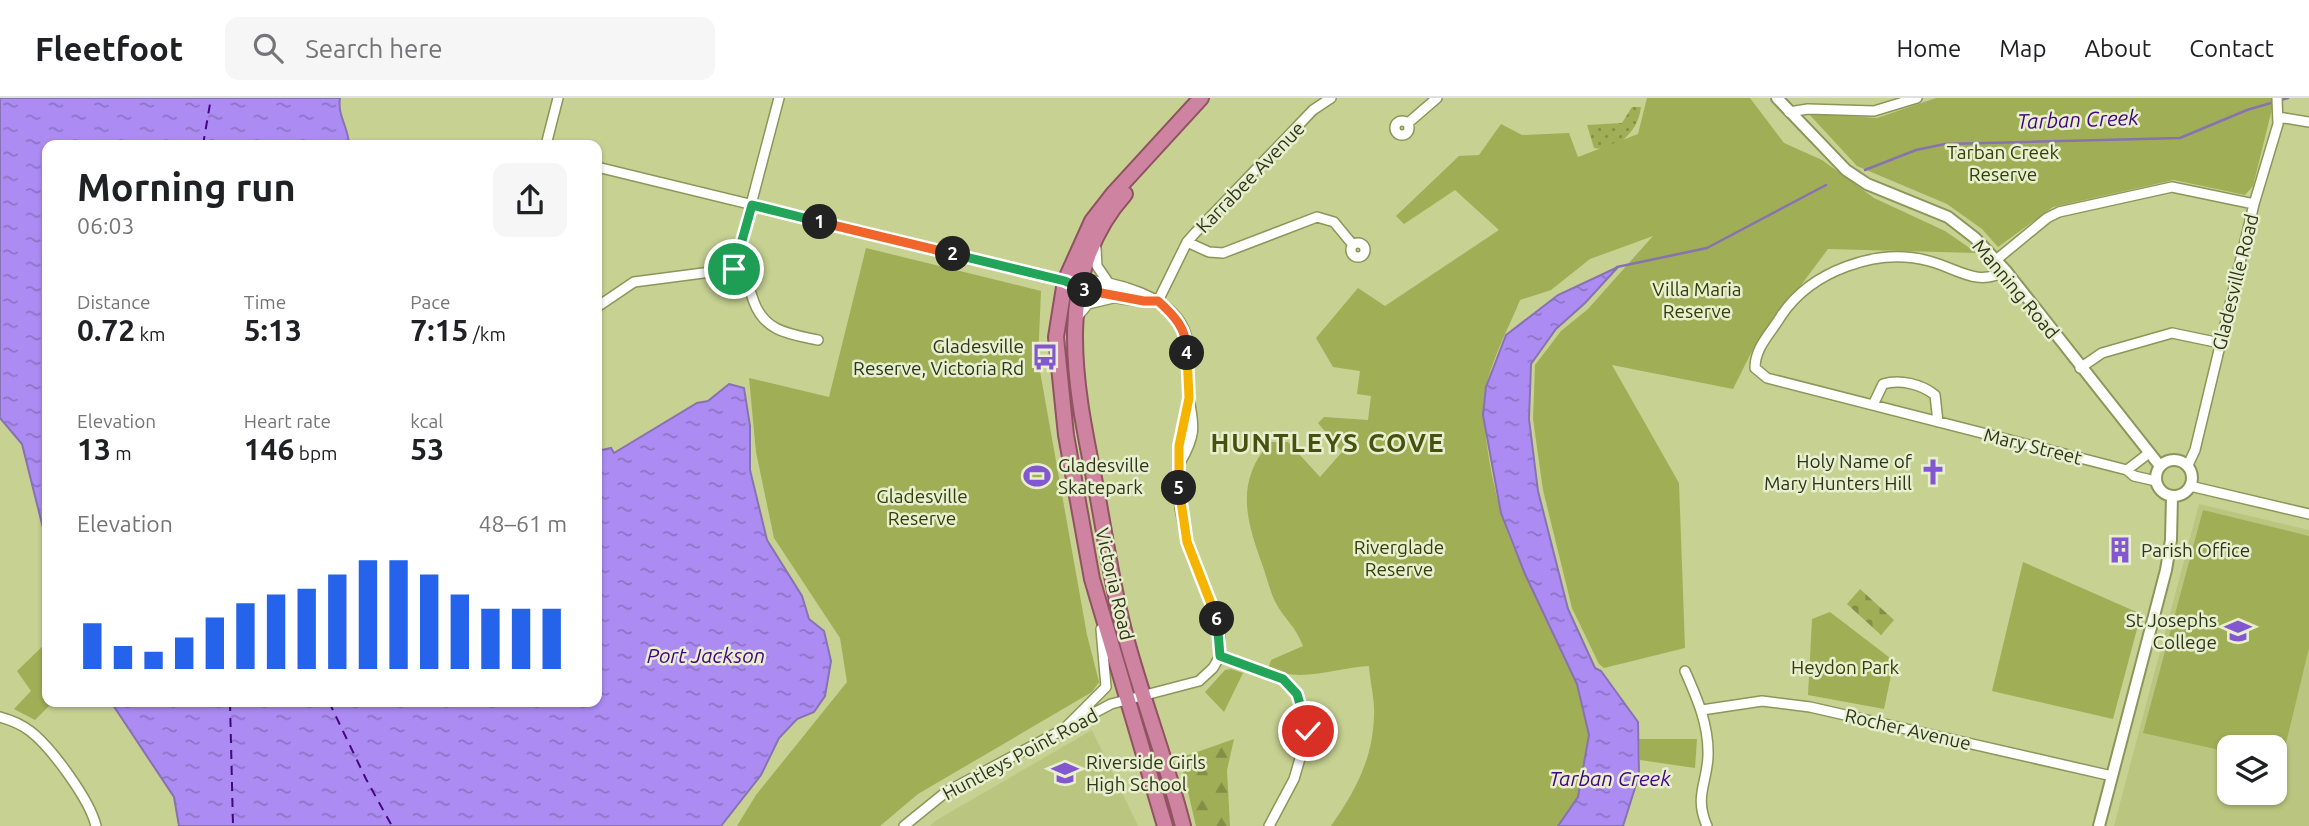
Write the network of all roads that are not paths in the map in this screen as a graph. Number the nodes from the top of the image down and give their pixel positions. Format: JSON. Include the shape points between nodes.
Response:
{"nodes":[{"id":1,"x":558,"y":98,"type":"edge"},
{"id":2,"x":780,"y":98,"type":"edge"},
{"id":3,"x":1201,"y":98,"type":"edge"},
{"id":4,"x":1214,"y":98,"type":"edge"},
{"id":5,"x":1331,"y":98,"type":"edge"},
{"id":6,"x":1437,"y":98,"type":"edge"},
{"id":7,"x":1777,"y":98,"type":"edge"},
{"id":8,"x":1917,"y":98,"type":"edge"},
{"id":9,"x":2277,"y":98,"type":"edge"},
{"id":10,"x":1789,"y":112,"type":"junction"},
{"id":11,"x":2278,"y":115,"type":"junction"},
{"id":12,"x":2309,"y":122,"type":"edge"},
{"id":13,"x":1408,"y":123,"type":"dead end"},
{"id":14,"x":547,"y":140,"type":"edge"},
{"id":15,"x":602,"y":168,"type":"edge"},
{"id":16,"x":2254,"y":204,"type":"junction"},
{"id":17,"x":752,"y":205,"type":"junction"},
{"id":18,"x":1098,"y":232,"type":"junction"},
{"id":19,"x":1187,"y":242,"type":"junction"},
{"id":20,"x":1353,"y":244,"type":"dead end"},
{"id":21,"x":1996,"y":260,"type":"junction"},
{"id":22,"x":734,"y":269,"type":"junction"},
{"id":23,"x":2006,"y":271,"type":"junction"},
{"id":24,"x":1065,"y":281,"type":"junction"},
{"id":25,"x":1080,"y":284,"type":"junction"},
{"id":26,"x":1111,"y":286,"type":"junction"},
{"id":27,"x":1119,"y":297,"type":"junction"},
{"id":28,"x":1158,"y":301,"type":"junction"},
{"id":29,"x":602,"y":304,"type":"edge"},
{"id":30,"x":818,"y":340,"type":"dead end"},
{"id":31,"x":1073,"y":341,"type":"junction"},
{"id":32,"x":2220,"y":343,"type":"junction"},
{"id":33,"x":2080,"y":368,"type":"junction"},
{"id":34,"x":1873,"y":405,"type":"junction"},
{"id":35,"x":1938,"y":422,"type":"junction"},
{"id":36,"x":2149,"y":453,"type":"junction"},
{"id":37,"x":2188,"y":465,"type":"junction"},
{"id":38,"x":2160,"y":466,"type":"junction"},
{"id":39,"x":2127,"y":470,"type":"junction"},
{"id":40,"x":2156,"y":481,"type":"junction"},
{"id":41,"x":2190,"y":486,"type":"junction"},
{"id":42,"x":2172,"y":496,"type":"junction"},
{"id":43,"x":2309,"y":514,"type":"edge"},
{"id":44,"x":1100,"y":616,"type":"junction"},
{"id":45,"x":1220,"y":656,"type":"junction"},
{"id":46,"x":1685,"y":671,"type":"dead end"},
{"id":47,"x":1143,"y":695,"type":"junction"},
{"id":48,"x":1126,"y":698,"type":"junction"},
{"id":49,"x":1702,"y":710,"type":"junction"},
{"id":50,"x":0,"y":717,"type":"edge"},
{"id":51,"x":1063,"y":731,"type":"junction"},
{"id":52,"x":2112,"y":776,"type":"junction"},
{"id":53,"x":96,"y":826,"type":"edge"},
{"id":54,"x":904,"y":826,"type":"edge"},
{"id":55,"x":1165,"y":826,"type":"edge"},
{"id":56,"x":1183,"y":826,"type":"edge"},
{"id":57,"x":1269,"y":826,"type":"edge"},
{"id":58,"x":1707,"y":826,"type":"edge"},
{"id":59,"x":2099,"y":826,"type":"edge"}],
"edges":[{"from":1,"to":14,"type":"street"},
{"from":2,"to":17,"type":"street"},
{"from":3,"to":24,"type":"highway","name":"Victoria Road","via":[[1102,206]]},
{"from":4,"to":18,"type":"highway","name":"Victoria Road","via":[[1120,199]]},
{"from":5,"to":19,"type":"street","name":"Karrabee Avenue","via":[[1313,110]]},
{"from":6,"to":13,"type":"street"},
{"from":7,"to":10,"type":"street","name":"Manning Road"},
{"from":8,"to":10,"type":"street","via":[[1874,111]]},
{"from":9,"to":11,"type":"street","name":"Gladesville Road"},
{"from":10,"to":21,"type":"street","name":"Manning Road","via":[[1846,170],[1867,184],[1948,217]]},
{"from":11,"to":12,"type":"street"},
{"from":11,"to":16,"type":"street","name":"Gladesville Road"},
{"from":15,"to":17,"type":"street"},
{"from":16,"to":21,"type":"street","via":[[2172,187],[2059,212]]},
{"from":16,"to":32,"type":"street","name":"Gladesville Road"},
{"from":17,"to":22,"type":"street"},
{"from":17,"to":24,"type":"street"},
{"from":18,"to":25,"type":"highway","name":"Victoria Road"},
{"from":18,"to":26,"type":"street","via":[[1097,266]]},
{"from":19,"to":20,"type":"street","via":[[1223,253],[1317,217],[1334,222]]},
{"from":19,"to":28,"type":"street","name":"Karrabee Avenue"},
{"from":21,"to":23,"type":"street","name":"Manning Road"},
{"from":22,"to":29,"type":"street","via":[[635,282]]},
{"from":22,"to":30,"type":"street","via":[[747,283],[764,322],[776,330]]},
{"from":23,"to":33,"type":"street","name":"Manning Road"},
{"from":23,"to":34,"type":"street","name":"Mary Street","via":[[1992,279],[1979,279],[1913,257],[1838,268],[1784,312],[1759,348],[1755,368],[1767,378]]},
{"from":24,"to":25,"type":"street"},
{"from":24,"to":44,"type":"highway","name":"Victoria Road","via":[[1057,321],[1057,364]]},
{"from":25,"to":26,"type":"street"},
{"from":25,"to":27,"type":"street"},
{"from":25,"to":31,"type":"highway","name":"Victoria Road"},
{"from":26,"to":28,"type":"street","via":[[1146,293]]},
{"from":27,"to":28,"type":"street"},
{"from":27,"to":31,"type":"street","via":[[1083,307]]},
{"from":28,"to":45,"type":"street","via":[[1186,335],[1189,398],[1179,446],[1181,512],[1197,570],[1220,626]]},
{"from":31,"to":47,"type":"highway","name":"Victoria Road","via":[[1116,601]]},
{"from":32,"to":33,"type":"street","via":[[2172,333],[2102,353]]},
{"from":32,"to":37,"type":"street","name":"Gladesville Road"},
{"from":33,"to":36,"type":"street","name":"Manning Road"},
{"from":34,"to":35,"type":"street","name":"Mary Street"},
{"from":34,"to":35,"type":"street","via":[[1883,384],[1913,384],[1935,395]]},
{"from":35,"to":39,"type":"street","name":"Mary Street"},
{"from":36,"to":38,"type":"street","name":"Manning Road"},
{"from":36,"to":39,"type":"street"},
{"from":37,"to":38,"type":"street","via":[[2174,459]]},
{"from":37,"to":41,"type":"street","via":[[2193,475]]},
{"from":38,"to":40,"type":"street"},
{"from":39,"to":40,"type":"street","name":"Mary Street"},
{"from":40,"to":42,"type":"street"},
{"from":41,"to":42,"type":"street","via":[[2183,494]]},
{"from":41,"to":43,"type":"street"},
{"from":42,"to":52,"type":"street","via":[[2166,570]]},
{"from":44,"to":48,"type":"highway","name":"Victoria Road"},
{"from":44,"to":51,"type":"street","via":[[1106,687]]},
{"from":45,"to":47,"type":"street","name":"Huntleys Point Road","via":[[1199,681]]},
{"from":45,"to":57,"type":"street","via":[[1283,679],[1297,694],[1308,731],[1294,779]]},
{"from":46,"to":49,"type":"street"},
{"from":47,"to":48,"type":"street","name":"Huntleys Point Road"},
{"from":47,"to":56,"type":"highway","name":"Victoria Road"},
{"from":48,"to":51,"type":"street","name":"Huntleys Point Road"},
{"from":48,"to":55,"type":"highway","name":"Victoria Road"},
{"from":49,"to":52,"type":"street","name":"Rocher Avenue","via":[[1762,701],[1810,707]]},
{"from":49,"to":58,"type":"street","via":[[1708,757],[1700,798]]},
{"from":50,"to":53,"type":"street","via":[[22,725],[40,740],[87,803]]},
{"from":51,"to":54,"type":"street","name":"Huntleys Point Road","via":[[946,792]]},
{"from":52,"to":59,"type":"street"}]}
